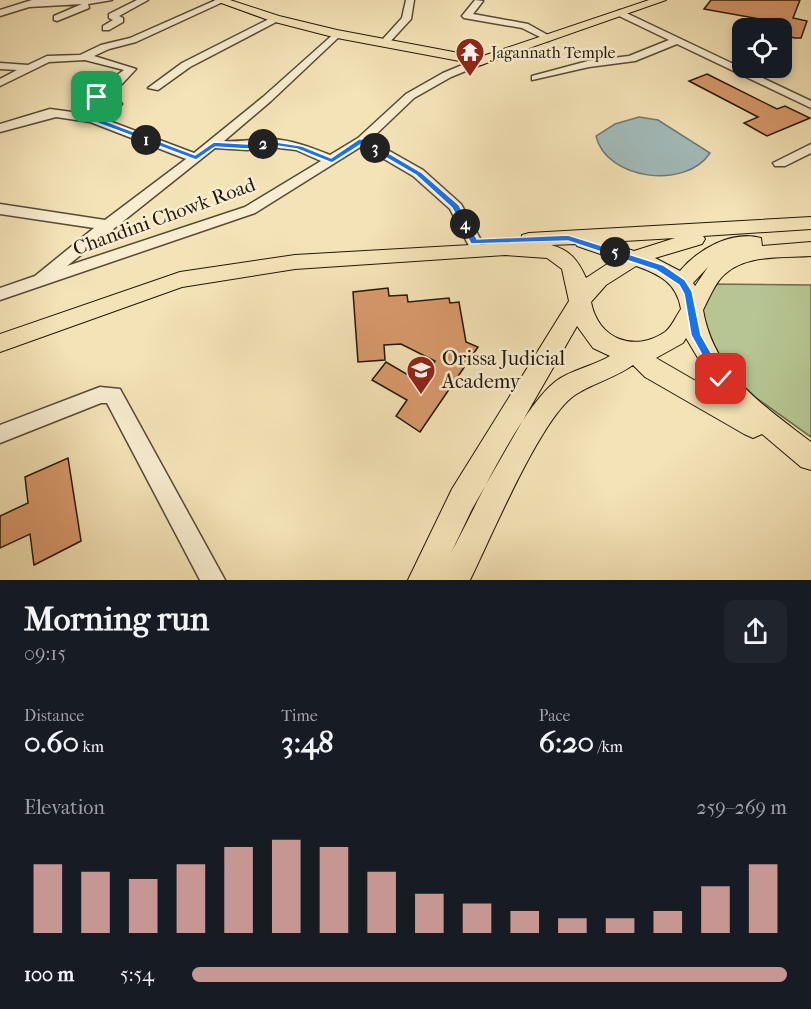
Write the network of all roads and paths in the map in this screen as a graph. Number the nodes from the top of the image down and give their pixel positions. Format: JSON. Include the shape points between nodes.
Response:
{"nodes":[{"id":1,"x":41,"y":0,"type":"edge"},
{"id":2,"x":101,"y":0,"type":"edge"},
{"id":3,"x":108,"y":0,"type":"edge"},
{"id":4,"x":144,"y":0,"type":"edge"},
{"id":5,"x":220,"y":0,"type":"edge"},
{"id":6,"x":410,"y":0,"type":"edge"},
{"id":7,"x":660,"y":0,"type":"edge"},
{"id":8,"x":479,"y":2,"type":"dead end"},
{"id":9,"x":32,"y":5,"type":"junction"},
{"id":10,"x":620,"y":13,"type":"junction"},
{"id":11,"x":0,"y":14,"type":"edge"},
{"id":12,"x":57,"y":18,"type":"dead end"},
{"id":13,"x":275,"y":19,"type":"junction"},
{"id":14,"x":106,"y":28,"type":"dead end"},
{"id":15,"x":337,"y":34,"type":"junction"},
{"id":16,"x":548,"y":38,"type":"junction"},
{"id":17,"x":678,"y":40,"type":"junction"},
{"id":18,"x":385,"y":42,"type":"junction"},
{"id":19,"x":84,"y":57,"type":"junction"},
{"id":20,"x":481,"y":61,"type":"junction"},
{"id":21,"x":0,"y":66,"type":"edge"},
{"id":22,"x":30,"y":68,"type":"junction"},
{"id":23,"x":536,"y":78,"type":"dead end"},
{"id":24,"x":0,"y":83,"type":"edge"},
{"id":25,"x":154,"y":88,"type":"dead end"},
{"id":26,"x":811,"y":105,"type":"edge"},
{"id":27,"x":95,"y":120,"type":"junction"},
{"id":28,"x":0,"y":128,"type":"edge"},
{"id":29,"x":362,"y":141,"type":"junction"},
{"id":30,"x":214,"y":144,"type":"junction"},
{"id":31,"x":811,"y":148,"type":"edge"},
{"id":32,"x":196,"y":158,"type":"junction"},
{"id":33,"x":332,"y":161,"type":"junction"},
{"id":34,"x":780,"y":163,"type":"dead end"},
{"id":35,"x":0,"y":209,"type":"edge"},
{"id":36,"x":811,"y":223,"type":"edge"},
{"id":37,"x":106,"y":225,"type":"junction"},
{"id":38,"x":737,"y":228,"type":"junction"},
{"id":39,"x":811,"y":237,"type":"edge"},
{"id":40,"x":568,"y":238,"type":"junction"},
{"id":41,"x":474,"y":242,"type":"junction"},
{"id":42,"x":811,"y":249,"type":"edge"},
{"id":43,"x":635,"y":260,"type":"junction"},
{"id":44,"x":35,"y":282,"type":"junction"},
{"id":45,"x":682,"y":283,"type":"junction"},
{"id":46,"x":0,"y":294,"type":"edge"},
{"id":47,"x":581,"y":303,"type":"junction"},
{"id":48,"x":691,"y":308,"type":"junction"},
{"id":49,"x":0,"y":330,"type":"edge"},
{"id":50,"x":0,"y":343,"type":"edge"},
{"id":51,"x":634,"y":352,"type":"junction"},
{"id":52,"x":0,"y":434,"type":"edge"},
{"id":53,"x":810,"y":458,"type":"edge"},
{"id":54,"x":213,"y":580,"type":"edge"},
{"id":55,"x":423,"y":580,"type":"edge"},
{"id":56,"x":454,"y":580,"type":"edge"}],
"edges":[{"from":1,"to":9,"type":"street"},
{"from":2,"to":3,"type":"street"},
{"from":2,"to":9,"type":"street"},
{"from":2,"to":12,"type":"street"},
{"from":4,"to":14,"type":"street","via":[[112,16],[120,20]]},
{"from":5,"to":13,"type":"main road"},
{"from":5,"to":19,"type":"street","via":[[133,40]]},
{"from":6,"to":18,"type":"street","via":[[406,19]]},
{"from":7,"to":10,"type":"main road"},
{"from":8,"to":16,"type":"street","via":[[467,16],[525,26]]},
{"from":9,"to":11,"type":"street"},
{"from":10,"to":16,"type":"main road"},
{"from":10,"to":17,"type":"street"},
{"from":13,"to":15,"type":"main road"},
{"from":13,"to":25,"type":"street","via":[[186,65]]},
{"from":15,"to":18,"type":"main road"},
{"from":15,"to":30,"type":"street","via":[[295,77]]},
{"from":16,"to":20,"type":"main road"},
{"from":17,"to":23,"type":"street","via":[[631,59],[588,64]]},
{"from":17,"to":26,"type":"street"},
{"from":18,"to":20,"type":"main road"},
{"from":19,"to":22,"type":"street","via":[[47,58]]},
{"from":19,"to":27,"type":"street","via":[[131,69],[97,94],[116,104]]},
{"from":20,"to":29,"type":"street","name":"Chandini Chowk Road","via":[[410,96]]},
{"from":21,"to":22,"type":"street"},
{"from":22,"to":24,"type":"street"},
{"from":27,"to":28,"type":"street","via":[[50,113]]},
{"from":27,"to":32,"type":"street"},
{"from":29,"to":33,"type":"street","name":"Chandini Chowk Road"},
{"from":29,"to":41,"type":"street","via":[[418,173],[456,207]]},
{"from":30,"to":32,"type":"street"},
{"from":30,"to":33,"type":"street","via":[[299,147]]},
{"from":31,"to":34,"type":"street"},
{"from":32,"to":37,"type":"street"},
{"from":33,"to":44,"type":"street","name":"Chandini Chowk Road","via":[[250,210]]},
{"from":35,"to":37,"type":"street"},
{"from":36,"to":38,"type":"main road"},
{"from":37,"to":44,"type":"street"},
{"from":38,"to":40,"type":"main road"},
{"from":38,"to":43,"type":"main road"},
{"from":39,"to":45,"type":"main road","via":[[725,246],[709,252]]},
{"from":40,"to":41,"type":"main road"},
{"from":40,"to":43,"type":"main road"},
{"from":41,"to":49,"type":"main road","via":[[315,249],[230,260],[177,272]]},
{"from":42,"to":48,"type":"main road","via":[[726,261]]},
{"from":43,"to":45,"type":"main road","via":[[660,267]]},
{"from":43,"to":47,"type":"main road","via":[[602,275]]},
{"from":44,"to":46,"type":"street","name":"Chandini Chowk Road"},
{"from":45,"to":48,"type":"main road","via":[[689,293]]},
{"from":47,"to":50,"type":"main road","via":[[570,265],[558,254],[547,251],[504,248],[370,256],[180,280]]},
{"from":47,"to":51,"type":"main road","via":[[583,317],[601,342]]},
{"from":47,"to":55,"type":"main road","via":[[462,500]]},
{"from":48,"to":51,"type":"main road","via":[[675,337],[657,348]]},
{"from":48,"to":53,"type":"main road","via":[[696,335],[721,379],[742,403]]},
{"from":51,"to":53,"type":"main road","via":[[653,370]]},
{"from":51,"to":56,"type":"main road","via":[[614,366],[565,388],[545,410],[512,465]]},
{"from":52,"to":54,"type":"street","via":[[100,395],[113,395]]}]}
